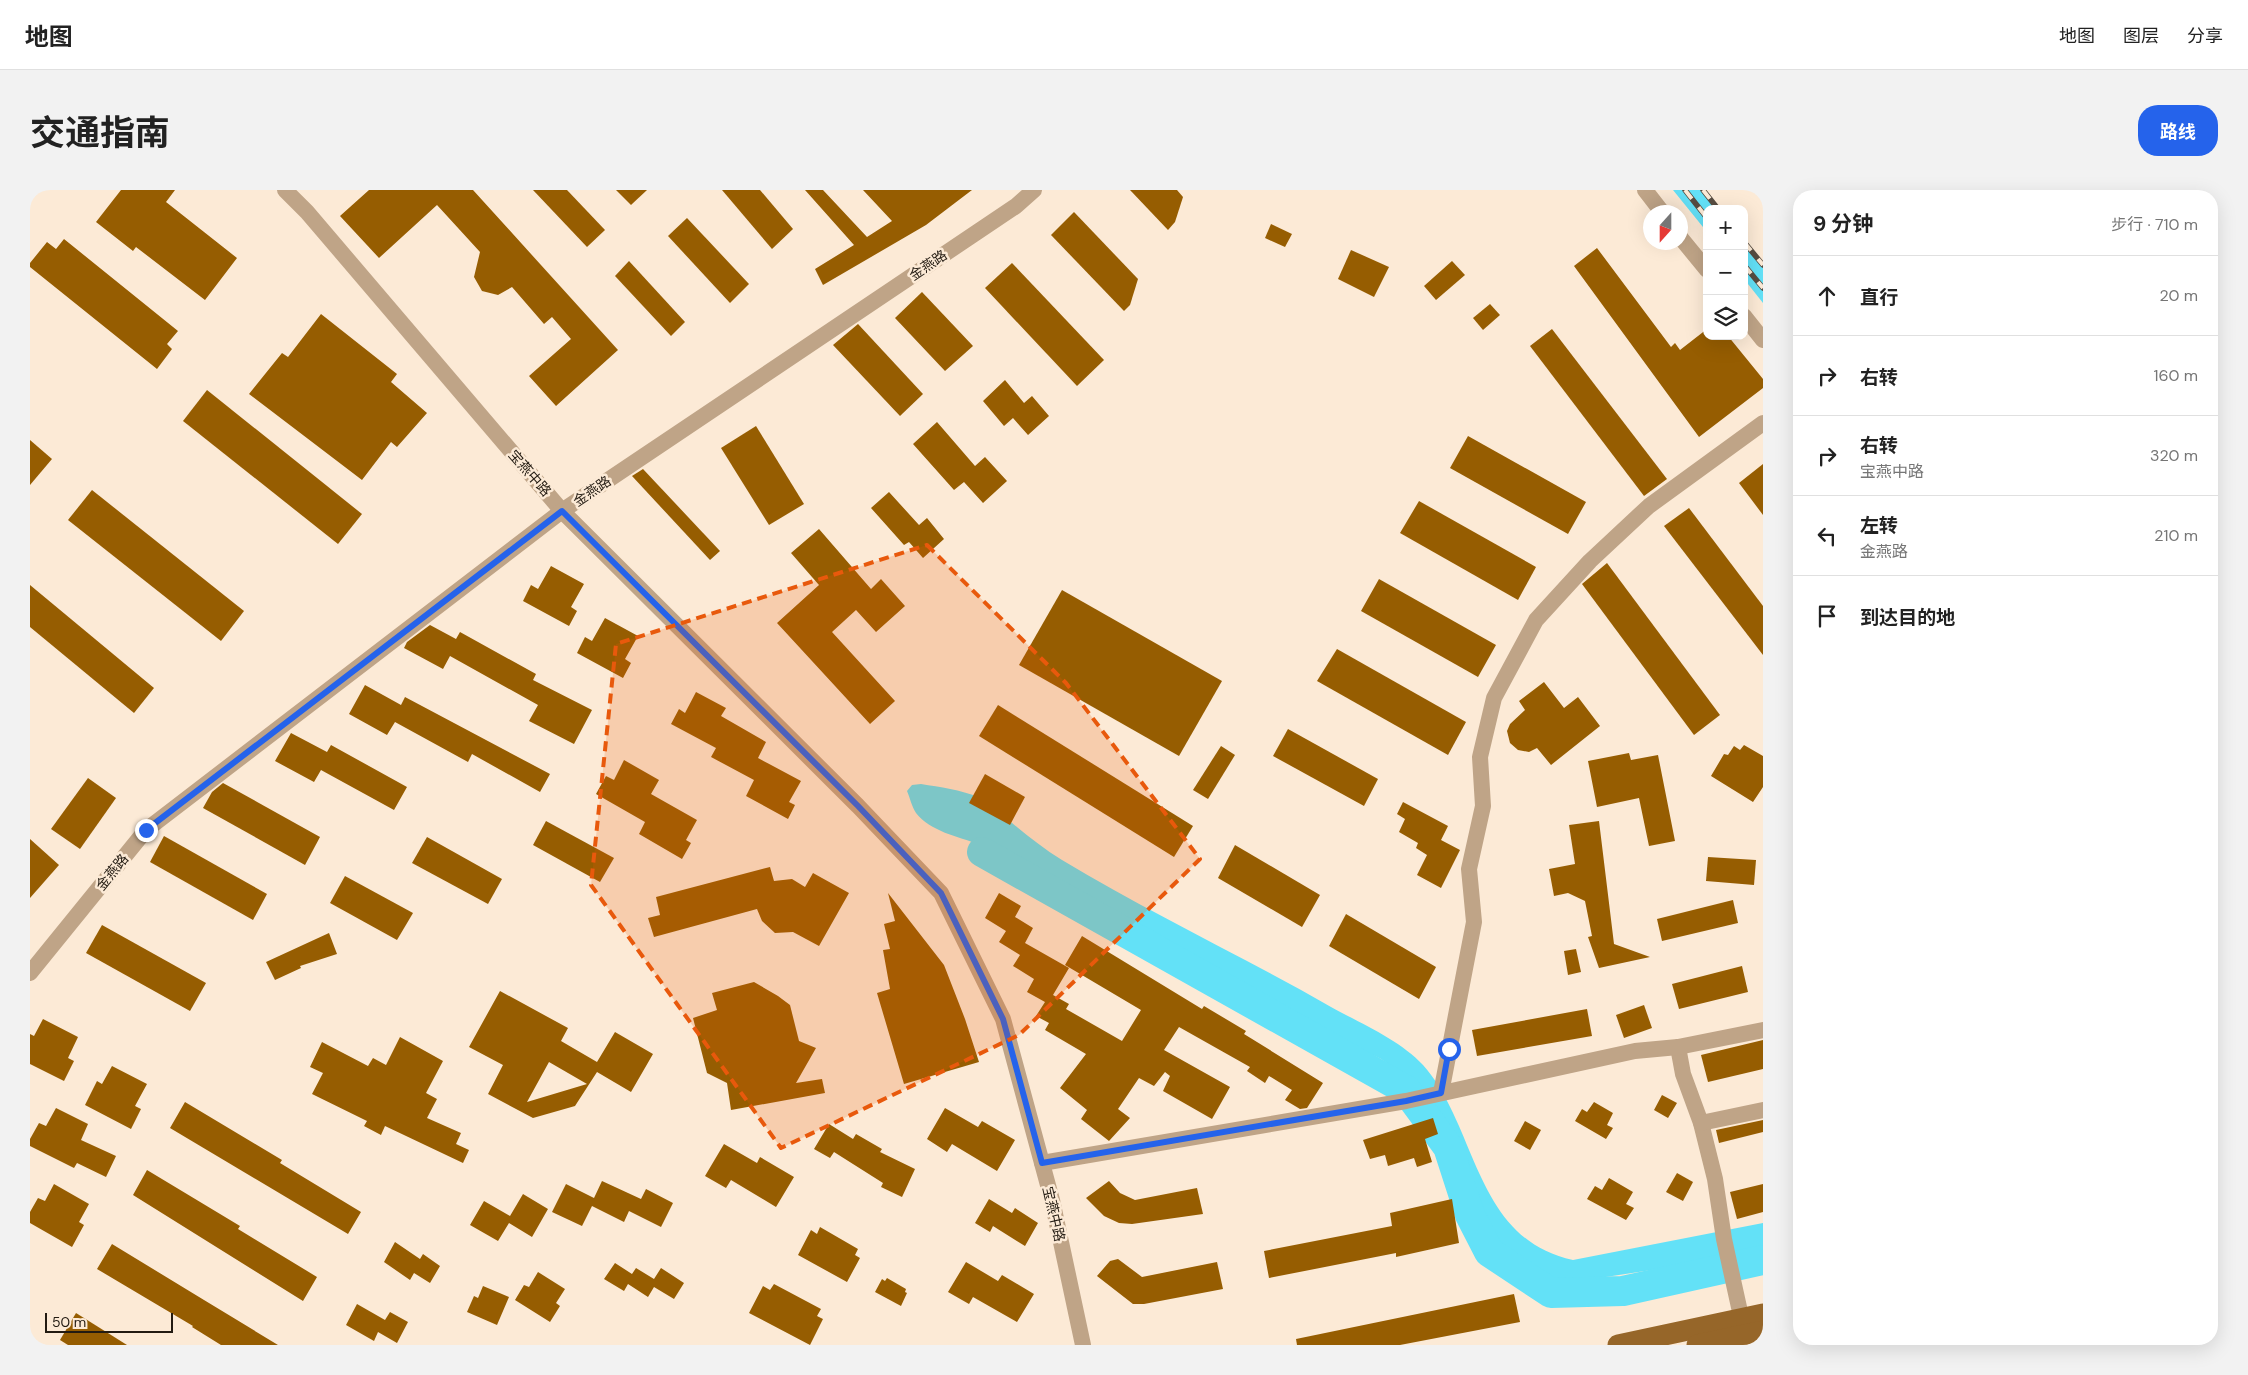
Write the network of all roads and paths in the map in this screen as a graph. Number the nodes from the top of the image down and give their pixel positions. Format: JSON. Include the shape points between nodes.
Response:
{"nodes":[{"id":1,"x":285,"y":190,"type":"edge"},
{"id":2,"x":1034,"y":190,"type":"edge"},
{"id":3,"x":1645,"y":190,"type":"edge"},
{"id":4,"x":1657,"y":205,"type":"edge"},
{"id":5,"x":1688,"y":247,"type":"edge"},
{"id":6,"x":1703,"y":265,"type":"edge"},
{"id":7,"x":1748,"y":321,"type":"edge"},
{"id":8,"x":1763,"y":340,"type":"edge"},
{"id":9,"x":1763,"y":423,"type":"edge"},
{"id":10,"x":562,"y":511,"type":"junction"},
{"id":11,"x":30,"y":973,"type":"edge"},
{"id":12,"x":1763,"y":1030,"type":"edge"},
{"id":13,"x":1678,"y":1047,"type":"junction"},
{"id":14,"x":1434,"y":1095,"type":"junction"},
{"id":15,"x":1763,"y":1110,"type":"edge"},
{"id":16,"x":1701,"y":1124,"type":"junction"},
{"id":17,"x":1042,"y":1163,"type":"junction"},
{"id":18,"x":1763,"y":1314,"type":"edge"},
{"id":19,"x":1748,"y":1325,"type":"edge"},
{"id":20,"x":1083,"y":1345,"type":"edge"},
{"id":21,"x":1618,"y":1345,"type":"edge"},
{"id":22,"x":1697,"y":1345,"type":"edge"}],
"edges":[{"from":1,"to":10,"type":"street","name":"宝燕中路"},
{"from":2,"to":10,"type":"street","name":"金燕路","via":[[1016,206]]},
{"from":3,"to":4,"type":"street"},
{"from":5,"to":6,"type":"street"},
{"from":7,"to":8,"type":"street"},
{"from":9,"to":14,"type":"street","via":[[1649,506],[1590,561],[1536,620],[1494,698],[1480,757],[1483,806],[1470,869],[1474,922]]},
{"from":10,"to":11,"type":"street","name":"金燕路","via":[[146,830]]},
{"from":10,"to":17,"type":"street","name":"宝燕中路","via":[[941,893],[1003,1019]]},
{"from":12,"to":13,"type":"street"},
{"from":13,"to":14,"type":"street","via":[[1635,1051]]},
{"from":13,"to":16,"type":"street","via":[[1683,1074]]},
{"from":14,"to":17,"type":"street"},
{"from":15,"to":16,"type":"street"},
{"from":16,"to":19,"type":"street","via":[[1715,1179],[1724,1239]]},
{"from":17,"to":20,"type":"street","name":"宝燕中路"},
{"from":18,"to":19,"type":"main road"},
{"from":19,"to":21,"type":"main road"},
{"from":19,"to":22,"type":"main road"}]}
